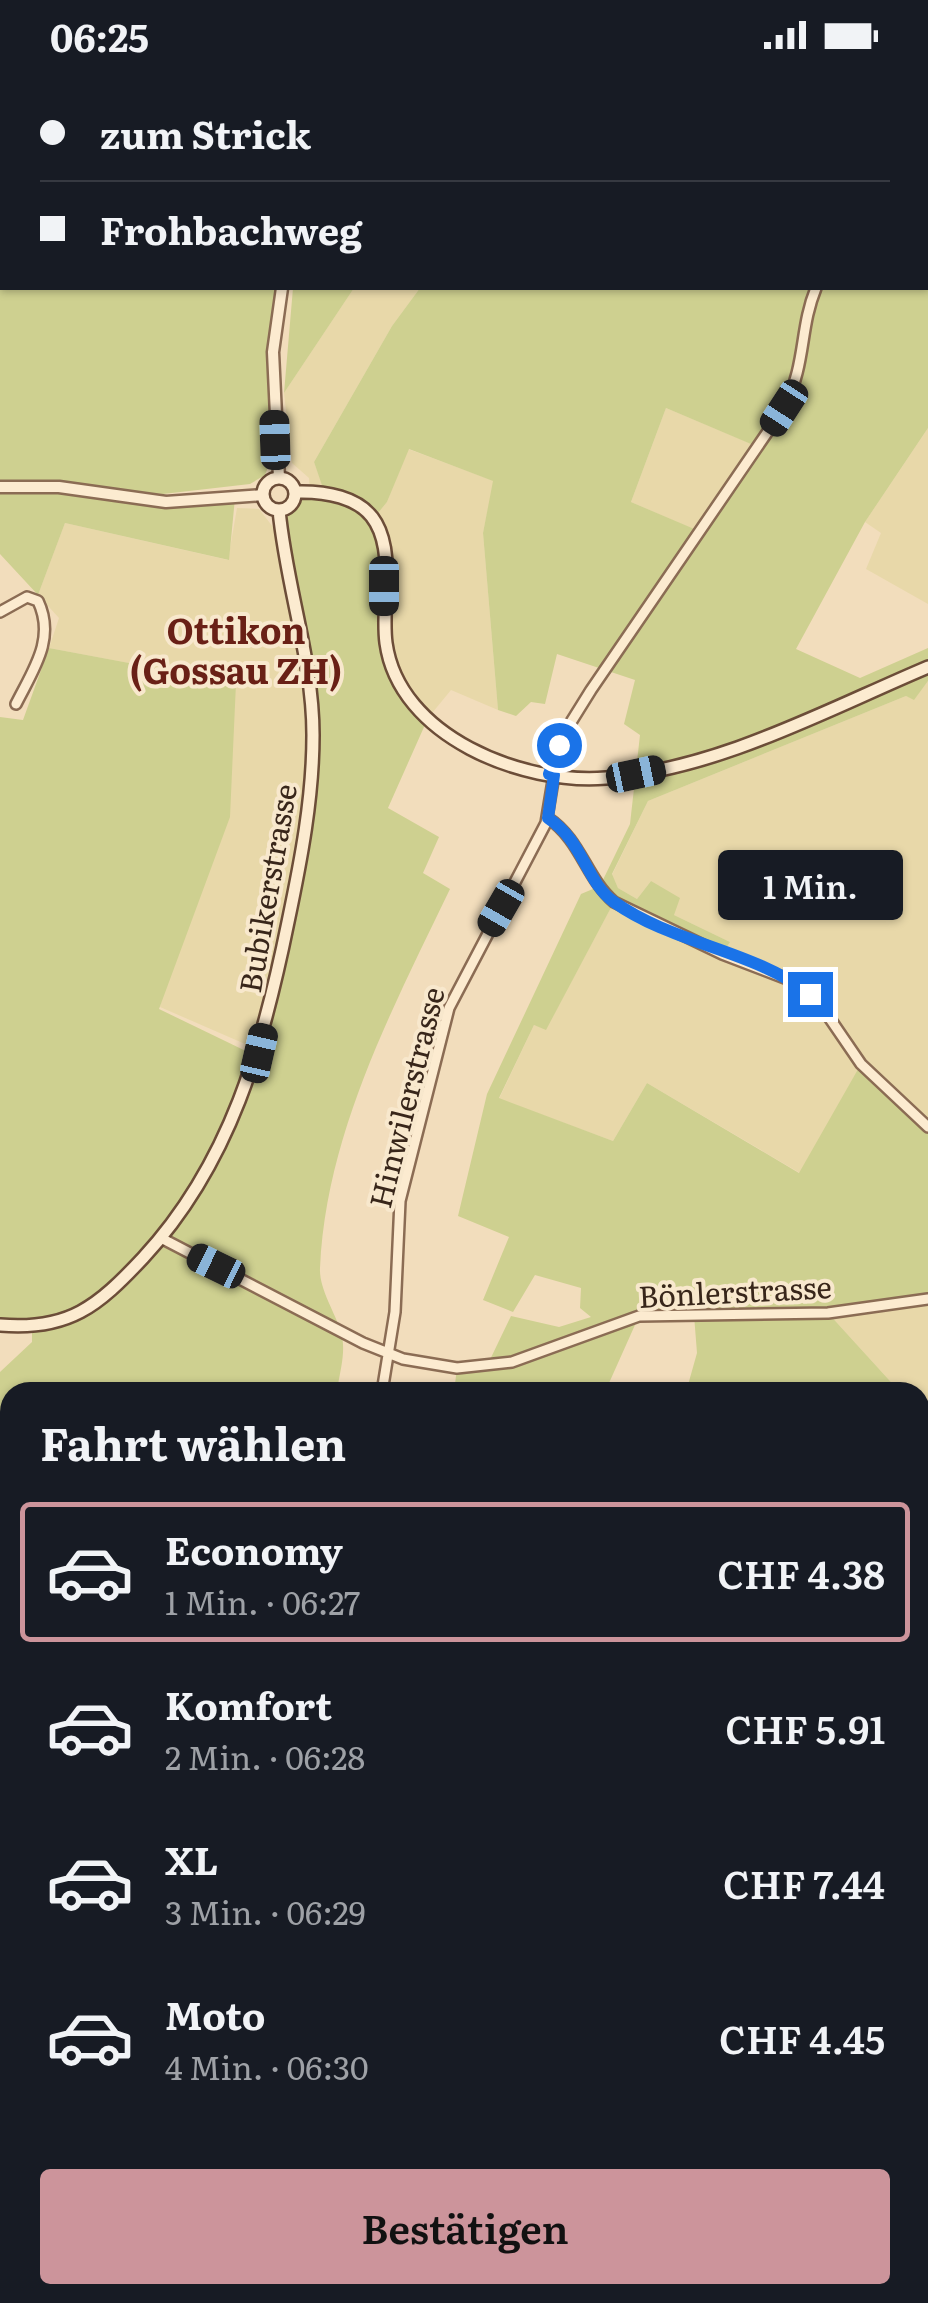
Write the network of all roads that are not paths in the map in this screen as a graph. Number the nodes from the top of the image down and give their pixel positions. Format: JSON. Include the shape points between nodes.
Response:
{"nodes":[{"id":1,"x":282,"y":290,"type":"edge"},
{"id":2,"x":815,"y":290,"type":"edge"},
{"id":3,"x":279,"y":478,"type":"junction"},
{"id":4,"x":0,"y":487,"type":"edge"},
{"id":5,"x":295,"y":492,"type":"junction"},
{"id":6,"x":263,"y":495,"type":"junction"},
{"id":7,"x":279,"y":510,"type":"junction"},
{"id":8,"x":0,"y":612,"type":"edge"},
{"id":9,"x":928,"y":667,"type":"edge"},
{"id":10,"x":16,"y":704,"type":"dead end"},
{"id":11,"x":552,"y":775,"type":"junction"},
{"id":12,"x":548,"y":818,"type":"junction"},
{"id":13,"x":928,"y":1126,"type":"edge"},
{"id":14,"x":161,"y":1238,"type":"junction"},
{"id":15,"x":928,"y":1299,"type":"edge"},
{"id":16,"x":0,"y":1324,"type":"edge"},
{"id":17,"x":387,"y":1353,"type":"junction"},
{"id":18,"x":383,"y":1382,"type":"edge"}],
"edges":[{"from":1,"to":3,"type":"street","via":[[273,366]]},
{"from":2,"to":11,"type":"street","name":"Hinwilerstrasse","via":[[798,379],[784,408],[583,703],[559,745]]},
{"from":3,"to":5,"type":"main road"},
{"from":3,"to":6,"type":"main road"},
{"from":4,"to":6,"type":"street","via":[[60,487],[166,502]]},
{"from":5,"to":7,"type":"main road","via":[[288,508]]},
{"from":5,"to":11,"type":"main road","via":[[346,499],[376,523],[383,545],[387,652],[422,712],[484,755]]},
{"from":6,"to":7,"type":"main road"},
{"from":7,"to":14,"type":"main road","name":"Bubikerstrasse","via":[[310,691],[306,832],[277,976],[242,1100],[200,1184]]},
{"from":8,"to":10,"type":"street","via":[[27,597],[38,601],[45,617],[44,647]]},
{"from":9,"to":11,"type":"main road","via":[[752,741],[664,768],[601,778]]},
{"from":11,"to":12,"type":"street","name":"Hinwilerstrasse"},
{"from":12,"to":13,"type":"street","via":[[573,840],[614,902],[810,994],[861,1064]]},
{"from":12,"to":17,"type":"street","name":"Hinwilerstrasse","via":[[452,999],[400,1201]]},
{"from":14,"to":16,"type":"main road","name":"Bubikerstrasse","via":[[109,1294],[71,1318],[50,1325]]},
{"from":14,"to":17,"type":"street","name":"Bönlerstrasse"},
{"from":15,"to":17,"type":"street","name":"Bönlerstrasse","via":[[828,1313],[639,1316],[486,1368],[452,1368]]},
{"from":17,"to":18,"type":"street","name":"Hinwilerstrasse"}]}
